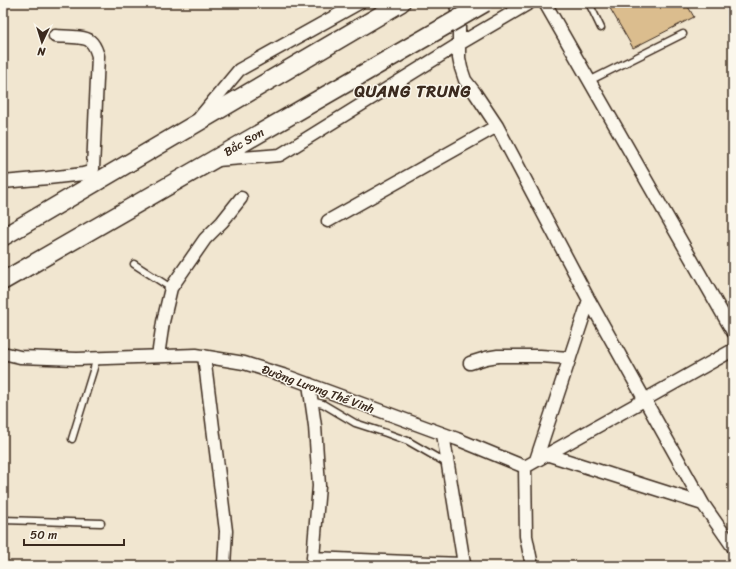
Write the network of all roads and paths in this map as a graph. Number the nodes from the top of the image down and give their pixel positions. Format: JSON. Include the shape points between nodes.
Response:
{"nodes":[{"id":1,"x":359,"y":3,"type":"edge"},
{"id":2,"x":401,"y":3,"type":"edge"},
{"id":3,"x":456,"y":3,"type":"edge"},
{"id":4,"x":485,"y":3,"type":"edge"},
{"id":5,"x":529,"y":3,"type":"edge"},
{"id":6,"x":545,"y":3,"type":"edge"},
{"id":7,"x":589,"y":3,"type":"edge"},
{"id":8,"x":601,"y":28,"type":"dead end"},
{"id":9,"x":682,"y":34,"type":"dead end"},
{"id":10,"x":55,"y":36,"type":"dead end"},
{"id":11,"x":459,"y":44,"type":"junction"},
{"id":12,"x":589,"y":81,"type":"junction"},
{"id":13,"x":194,"y":125,"type":"junction"},
{"id":14,"x":497,"y":126,"type":"junction"},
{"id":15,"x":211,"y":161,"type":"junction"},
{"id":16,"x":3,"y":182,"type":"edge"},
{"id":17,"x":241,"y":198,"type":"dead end"},
{"id":18,"x":328,"y":221,"type":"dead end"},
{"id":19,"x":3,"y":237,"type":"edge"},
{"id":20,"x":134,"y":264,"type":"dead end"},
{"id":21,"x":3,"y":281,"type":"edge"},
{"id":22,"x":171,"y":288,"type":"junction"},
{"id":23,"x":589,"y":300,"type":"junction"},
{"id":24,"x":733,"y":332,"type":"edge"},
{"id":25,"x":733,"y":350,"type":"edge"},
{"id":26,"x":3,"y":353,"type":"edge"},
{"id":27,"x":158,"y":356,"type":"junction"},
{"id":28,"x":204,"y":356,"type":"junction"},
{"id":29,"x":97,"y":358,"type":"junction"},
{"id":30,"x":570,"y":358,"type":"junction"},
{"id":31,"x":470,"y":363,"type":"dead end"},
{"id":32,"x":309,"y":384,"type":"junction"},
{"id":33,"x":645,"y":399,"type":"junction"},
{"id":34,"x":311,"y":401,"type":"junction"},
{"id":35,"x":443,"y":434,"type":"junction"},
{"id":36,"x":72,"y":439,"type":"dead end"},
{"id":37,"x":541,"y":457,"type":"junction"},
{"id":38,"x":448,"y":464,"type":"junction"},
{"id":39,"x":525,"y":467,"type":"junction"},
{"id":40,"x":703,"y":504,"type":"junction"},
{"id":41,"x":3,"y":520,"type":"edge"},
{"id":42,"x":101,"y":523,"type":"dead end"},
{"id":43,"x":733,"y":547,"type":"edge"},
{"id":44,"x":313,"y":562,"type":"edge"},
{"id":45,"x":465,"y":565,"type":"edge"},
{"id":46,"x":224,"y":566,"type":"edge"},
{"id":47,"x":532,"y":566,"type":"edge"}],
"edges":[{"from":1,"to":13,"type":"street","via":[[238,70]]},
{"from":2,"to":13,"type":"main road"},
{"from":3,"to":11,"type":"street"},
{"from":4,"to":15,"type":"main road","name":"Bắc Sơn","bridge":true},
{"from":5,"to":11,"type":"street"},
{"from":6,"to":12,"type":"street"},
{"from":7,"to":8,"type":"lane"},
{"from":9,"to":12,"type":"lane"},
{"from":10,"to":16,"type":"street","via":[[86,39],[95,47],[98,56],[93,169],[83,174]]},
{"from":11,"to":14,"type":"street","via":[[465,80]]},
{"from":11,"to":15,"type":"street","via":[[280,155]]},
{"from":12,"to":24,"type":"street"},
{"from":13,"to":19,"type":"main road"},
{"from":14,"to":18,"type":"street"},
{"from":14,"to":23,"type":"street"},
{"from":15,"to":21,"type":"main road","name":"Bắc Sơn"},
{"from":17,"to":22,"type":"street","via":[[205,239]]},
{"from":20,"to":22,"type":"lane"},
{"from":22,"to":27,"type":"street"},
{"from":23,"to":30,"type":"street"},
{"from":23,"to":33,"type":"street"},
{"from":25,"to":33,"type":"street"},
{"from":26,"to":29,"type":"street","name":"Đường Lương Thế Vinh","via":[[20,357]]},
{"from":27,"to":28,"type":"street","name":"Đường Lương Thế Vinh"},
{"from":27,"to":29,"type":"street","name":"Đường Lương Thế Vinh"},
{"from":28,"to":32,"type":"street","name":"Đường Lương Thế Vinh","via":[[244,363]]},
{"from":28,"to":46,"type":"street","via":[[226,531]]},
{"from":29,"to":36,"type":"lane"},
{"from":30,"to":31,"type":"street","via":[[498,356]]},
{"from":30,"to":37,"type":"street"},
{"from":32,"to":34,"type":"street"},
{"from":32,"to":35,"type":"street","name":"Đường Lương Thế Vinh"},
{"from":33,"to":37,"type":"street"},
{"from":33,"to":40,"type":"street"},
{"from":34,"to":38,"type":"lane","via":[[322,404],[355,422],[408,441]]},
{"from":34,"to":44,"type":"street","via":[[319,486]]},
{"from":35,"to":38,"type":"street"},
{"from":35,"to":39,"type":"street","name":"Đường Lương Thế Vinh"},
{"from":37,"to":39,"type":"street"},
{"from":37,"to":40,"type":"street"},
{"from":38,"to":45,"type":"street"},
{"from":39,"to":47,"type":"street","via":[[526,536]]},
{"from":40,"to":43,"type":"street"},
{"from":41,"to":42,"type":"lane"},
{"from":44,"to":45,"type":"street"}]}
